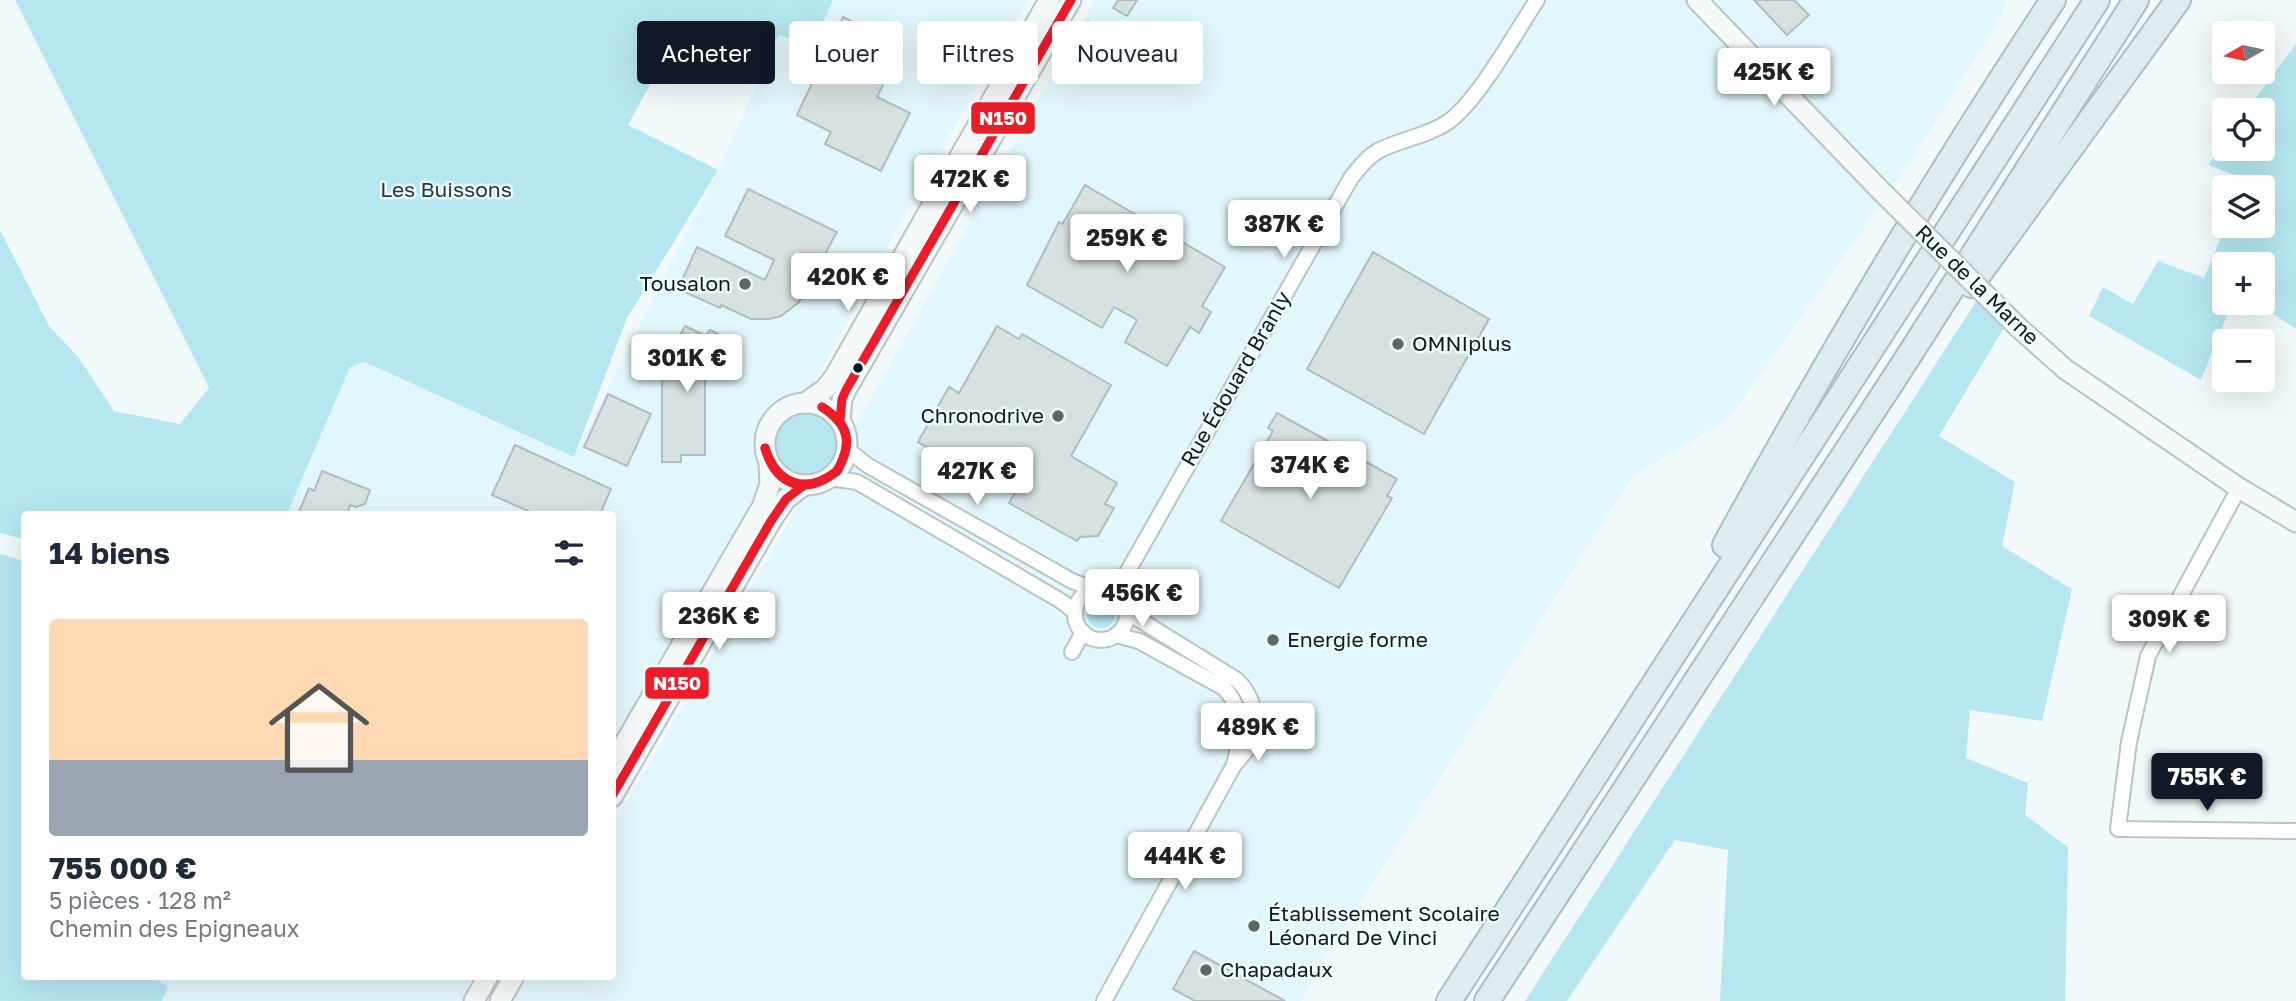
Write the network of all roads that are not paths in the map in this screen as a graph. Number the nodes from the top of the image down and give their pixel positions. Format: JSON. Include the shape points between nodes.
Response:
{"nodes":[{"id":1,"x":1049,"y":0,"type":"edge"},
{"id":2,"x":1071,"y":0,"type":"edge"},
{"id":3,"x":1537,"y":0,"type":"edge"},
{"id":4,"x":1697,"y":0,"type":"edge"},
{"id":5,"x":2038,"y":0,"type":"edge"},
{"id":6,"x":2053,"y":0,"type":"edge"},
{"id":7,"x":2096,"y":0,"type":"edge"},
{"id":8,"x":2136,"y":0,"type":"edge"},
{"id":9,"x":2178,"y":0,"type":"edge"},
{"id":10,"x":1988,"y":98,"type":"junction"},
{"id":11,"x":1901,"y":368,"type":"junction"},
{"id":12,"x":805,"y":403,"type":"junction"},
{"id":13,"x":840,"y":421,"type":"junction"},
{"id":14,"x":847,"y":449,"type":"junction"},
{"id":15,"x":769,"y":464,"type":"junction"},
{"id":16,"x":830,"y":478,"type":"junction"},
{"id":17,"x":803,"y":486,"type":"junction"},
{"id":18,"x":2239,"y":488,"type":"junction"},
{"id":19,"x":2296,"y":522,"type":"edge"},
{"id":20,"x":1093,"y":589,"type":"junction"},
{"id":21,"x":1116,"y":592,"type":"junction"},
{"id":22,"x":1127,"y":611,"type":"junction"},
{"id":23,"x":1075,"y":612,"type":"junction"},
{"id":24,"x":1699,"y":612,"type":"junction"},
{"id":25,"x":1083,"y":632,"type":"junction"},
{"id":26,"x":1116,"y":635,"type":"junction"},
{"id":27,"x":1072,"y":652,"type":"dead end"},
{"id":28,"x":616,"y":758,"type":"edge"},
{"id":29,"x":1234,"y":765,"type":"junction"},
{"id":30,"x":616,"y":789,"type":"edge"},
{"id":31,"x":2296,"y":831,"type":"edge"},
{"id":32,"x":486,"y":980,"type":"edge"},
{"id":33,"x":511,"y":980,"type":"edge"},
{"id":34,"x":474,"y":1001,"type":"edge"},
{"id":35,"x":500,"y":1001,"type":"edge"},
{"id":36,"x":1104,"y":1001,"type":"edge"},
{"id":37,"x":1449,"y":1001,"type":"edge"},
{"id":38,"x":1488,"y":1001,"type":"edge"}],
"edges":[{"from":1,"to":12,"type":"main road","via":[[835,376]]},
{"from":2,"to":13,"type":"main road","via":[[846,390]]},
{"from":3,"to":21,"type":"street","name":"Rue Édouard Branly","via":[[1467,105],[1433,131],[1377,151],[1351,178]]},
{"from":4,"to":18,"type":"main road","name":"Rue de la Marne","bridge":true,"via":[[2018,327],[2065,369]]},
{"from":5,"to":10,"type":"highway"},
{"from":6,"to":10,"type":"highway"},
{"from":7,"to":24,"type":"highway"},
{"from":8,"to":11,"type":"highway"},
{"from":9,"to":11,"type":"highway","via":[[1952,312]]},
{"from":10,"to":24,"type":"highway","via":[[1815,382],[1697,596]]},
{"from":11,"to":38,"type":"highway"},
{"from":12,"to":13,"type":"main road","via":[[825,408]]},
{"from":12,"to":15,"type":"main road","via":[[786,408],[769,425],[764,448]]},
{"from":13,"to":14,"type":"main road"},
{"from":14,"to":16,"type":"main road"},
{"from":14,"to":20,"type":"street","via":[[867,465],[1072,582]]},
{"from":15,"to":17,"type":"main road","via":[[784,480]]},
{"from":15,"to":28,"type":"main road","via":[[770,484],[762,505]]},
{"from":16,"to":17,"type":"main road"},
{"from":16,"to":23,"type":"street","via":[[857,482]]},
{"from":17,"to":30,"type":"main road","via":[[786,499],[771,521]]},
{"from":18,"to":19,"type":"main road","name":"Rue de la Marne"},
{"from":18,"to":31,"type":"street","via":[[2148,656],[2129,742],[2118,829]]},
{"from":20,"to":21,"type":"street"},
{"from":20,"to":23,"type":"street","via":[[1081,598]]},
{"from":21,"to":22,"type":"street"},
{"from":22,"to":26,"type":"street","via":[[1125,625]]},
{"from":22,"to":29,"type":"street","via":[[1245,687],[1252,699],[1254,732]]},
{"from":23,"to":25,"type":"street"},
{"from":24,"to":37,"type":"highway"},
{"from":25,"to":26,"type":"street","via":[[1095,639]]},
{"from":25,"to":27,"type":"street"},
{"from":26,"to":29,"type":"street","via":[[1139,641],[1224,688],[1234,699],[1240,738]]},
{"from":29,"to":36,"type":"street"},
{"from":32,"to":34,"type":"main road"},
{"from":33,"to":35,"type":"main road"}]}
